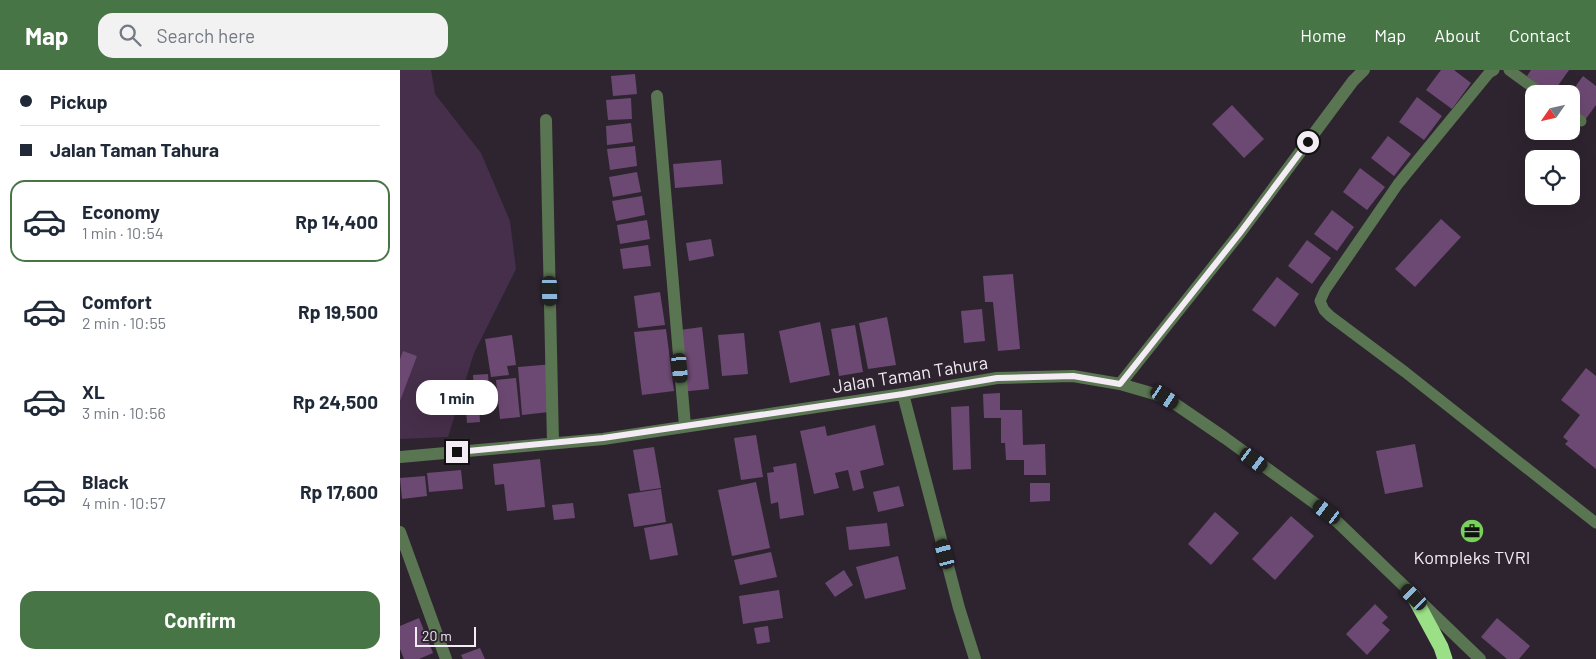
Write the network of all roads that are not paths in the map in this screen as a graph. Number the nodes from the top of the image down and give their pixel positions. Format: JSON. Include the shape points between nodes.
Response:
{"nodes":[{"id":1,"x":1364,"y":70,"type":"edge"},
{"id":2,"x":1494,"y":70,"type":"edge"},
{"id":3,"x":1509,"y":70,"type":"edge"},
{"id":4,"x":1530,"y":85,"type":"edge"},
{"id":5,"x":657,"y":96,"type":"dead end"},
{"id":6,"x":546,"y":120,"type":"dead end"},
{"id":7,"x":1120,"y":384,"type":"junction"},
{"id":8,"x":903,"y":394,"type":"junction"},
{"id":9,"x":685,"y":426,"type":"junction"},
{"id":10,"x":553,"y":443,"type":"junction"},
{"id":11,"x":400,"y":457,"type":"edge"},
{"id":12,"x":1596,"y":523,"type":"edge"},
{"id":13,"x":400,"y":532,"type":"edge"},
{"id":14,"x":1414,"y":597,"type":"junction"},
{"id":15,"x":445,"y":659,"type":"edge"},
{"id":16,"x":975,"y":659,"type":"edge"},
{"id":17,"x":1446,"y":659,"type":"edge"},
{"id":18,"x":1480,"y":659,"type":"edge"}],
"edges":[{"from":1,"to":7,"type":"street"},
{"from":2,"to":12,"type":"lane","via":[[1398,184],[1320,301],[1330,316]]},
{"from":3,"to":4,"type":"lane"},
{"from":5,"to":9,"type":"street"},
{"from":6,"to":10,"type":"street"},
{"from":7,"to":8,"type":"street","name":"Jalan Taman Tahura","via":[[1073,376],[997,378]]},
{"from":7,"to":14,"type":"street","name":"Jalan Taman Tahura","via":[[1165,397],[1327,512]]},
{"from":8,"to":9,"type":"street","name":"Jalan Taman Tahura"},
{"from":8,"to":16,"type":"street"},
{"from":9,"to":10,"type":"street","name":"Jalan Taman Tahura"},
{"from":10,"to":11,"type":"street","name":"Jalan Taman Tahura"},
{"from":13,"to":15,"type":"street"},
{"from":14,"to":17,"type":"highway"},
{"from":14,"to":18,"type":"street","name":"Jalan Taman Tahura"}]}
